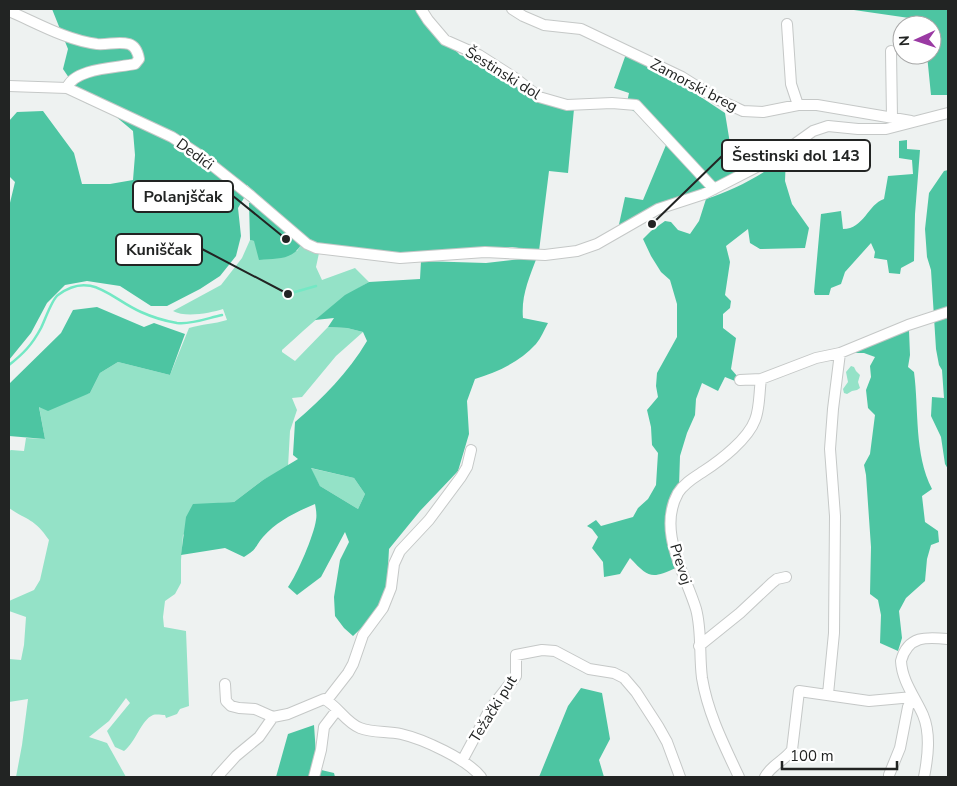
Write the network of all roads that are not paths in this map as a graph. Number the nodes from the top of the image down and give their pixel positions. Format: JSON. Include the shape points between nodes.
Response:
{"nodes":[{"id":1,"x":421,"y":9,"type":"edge"},
{"id":2,"x":512,"y":9,"type":"edge"},
{"id":3,"x":9,"y":11,"type":"edge"},
{"id":4,"x":786,"y":24,"type":"dead end"},
{"id":5,"x":890,"y":51,"type":"dead end"},
{"id":6,"x":9,"y":86,"type":"edge"},
{"id":7,"x":68,"y":88,"type":"junction"},
{"id":8,"x":798,"y":105,"type":"junction"},
{"id":9,"x":948,"y":113,"type":"edge"},
{"id":10,"x":892,"y":118,"type":"junction"},
{"id":11,"x":914,"y":121,"type":"junction"},
{"id":12,"x":714,"y":189,"type":"junction"},
{"id":13,"x":948,"y":312,"type":"edge"},
{"id":14,"x":840,"y":353,"type":"junction"},
{"id":15,"x":760,"y":379,"type":"junction"},
{"id":16,"x":740,"y":380,"type":"dead end"},
{"id":17,"x":470,"y":450,"type":"dead end"},
{"id":18,"x":786,"y":577,"type":"dead end"},
{"id":19,"x":948,"y":639,"type":"edge"},
{"id":20,"x":699,"y":646,"type":"junction"},
{"id":21,"x":225,"y":684,"type":"dead end"},
{"id":22,"x":828,"y":694,"type":"junction"},
{"id":23,"x":913,"y":697,"type":"junction"},
{"id":24,"x":327,"y":700,"type":"junction"},
{"id":25,"x":337,"y":710,"type":"junction"},
{"id":26,"x":273,"y":717,"type":"junction"},
{"id":27,"x":462,"y":761,"type":"junction"},
{"id":28,"x":889,"y":775,"type":"dead end"},
{"id":29,"x":217,"y":777,"type":"edge"},
{"id":30,"x":314,"y":777,"type":"edge"},
{"id":31,"x":481,"y":777,"type":"edge"},
{"id":32,"x":680,"y":777,"type":"edge"},
{"id":33,"x":739,"y":777,"type":"edge"},
{"id":34,"x":765,"y":777,"type":"edge"},
{"id":35,"x":924,"y":777,"type":"edge"}],
"edges":[{"from":1,"to":12,"type":"street","name":"Šestinski dol","via":[[445,40],[479,55],[539,97],[567,105],[636,105]]},
{"from":2,"to":8,"type":"street","name":"Zamorski breg","via":[[544,25],[580,29],[682,77],[743,111],[763,112]]},
{"from":3,"to":7,"type":"street","via":[[81,40],[99,44],[131,44],[137,52],[140,59],[135,64],[92,71],[74,78]]},
{"from":4,"to":8,"type":"street","via":[[791,84]]},
{"from":5,"to":10,"type":"street"},
{"from":6,"to":7,"type":"street","name":"Dedići"},
{"from":7,"to":12,"type":"street","name":"Dedići","via":[[172,137],[316,248],[400,258],[485,252],[545,255],[577,251],[597,244],[658,209]]},
{"from":8,"to":10,"type":"street","name":"Zamorski breg","via":[[817,105]]},
{"from":9,"to":11,"type":"street"},
{"from":10,"to":11,"type":"street","name":"Zamorski breg"},
{"from":11,"to":12,"type":"street","via":[[886,129],[828,126],[813,130],[778,156]]},
{"from":13,"to":14,"type":"street"},
{"from":14,"to":15,"type":"street","via":[[816,358]]},
{"from":14,"to":22,"type":"street","via":[[831,438],[835,520],[834,633]]},
{"from":15,"to":16,"type":"street"},
{"from":15,"to":20,"type":"street","name":"Prevoj","via":[[757,414],[751,429],[731,450],[682,488],[672,509],[674,553],[696,610]]},
{"from":17,"to":24,"type":"street","via":[[461,477],[429,520],[400,551],[383,608],[363,635],[348,673]]},
{"from":18,"to":20,"type":"street","via":[[772,583]]},
{"from":19,"to":23,"type":"street","via":[[920,638],[905,651],[902,665]]},
{"from":20,"to":33,"type":"street","name":"Prevoj","via":[[711,713]]},
{"from":21,"to":26,"type":"street","via":[[226,701],[232,706],[255,709]]},
{"from":22,"to":23,"type":"street","via":[[870,701]]},
{"from":22,"to":34,"type":"street","via":[[799,691],[792,750]]},
{"from":23,"to":28,"type":"street","via":[[900,748]]},
{"from":23,"to":35,"type":"street","via":[[924,716],[927,730]]},
{"from":24,"to":25,"type":"street"},
{"from":24,"to":26,"type":"street"},
{"from":25,"to":27,"type":"street","via":[[361,728],[408,736]]},
{"from":25,"to":30,"type":"street","via":[[324,727]]},
{"from":26,"to":29,"type":"street","via":[[259,737]]},
{"from":27,"to":31,"type":"street"},
{"from":27,"to":32,"type":"street","name":"Težački put","via":[[490,709],[516,676],[516,655],[542,650],[554,651],[589,669],[624,678],[658,726]]}]}
